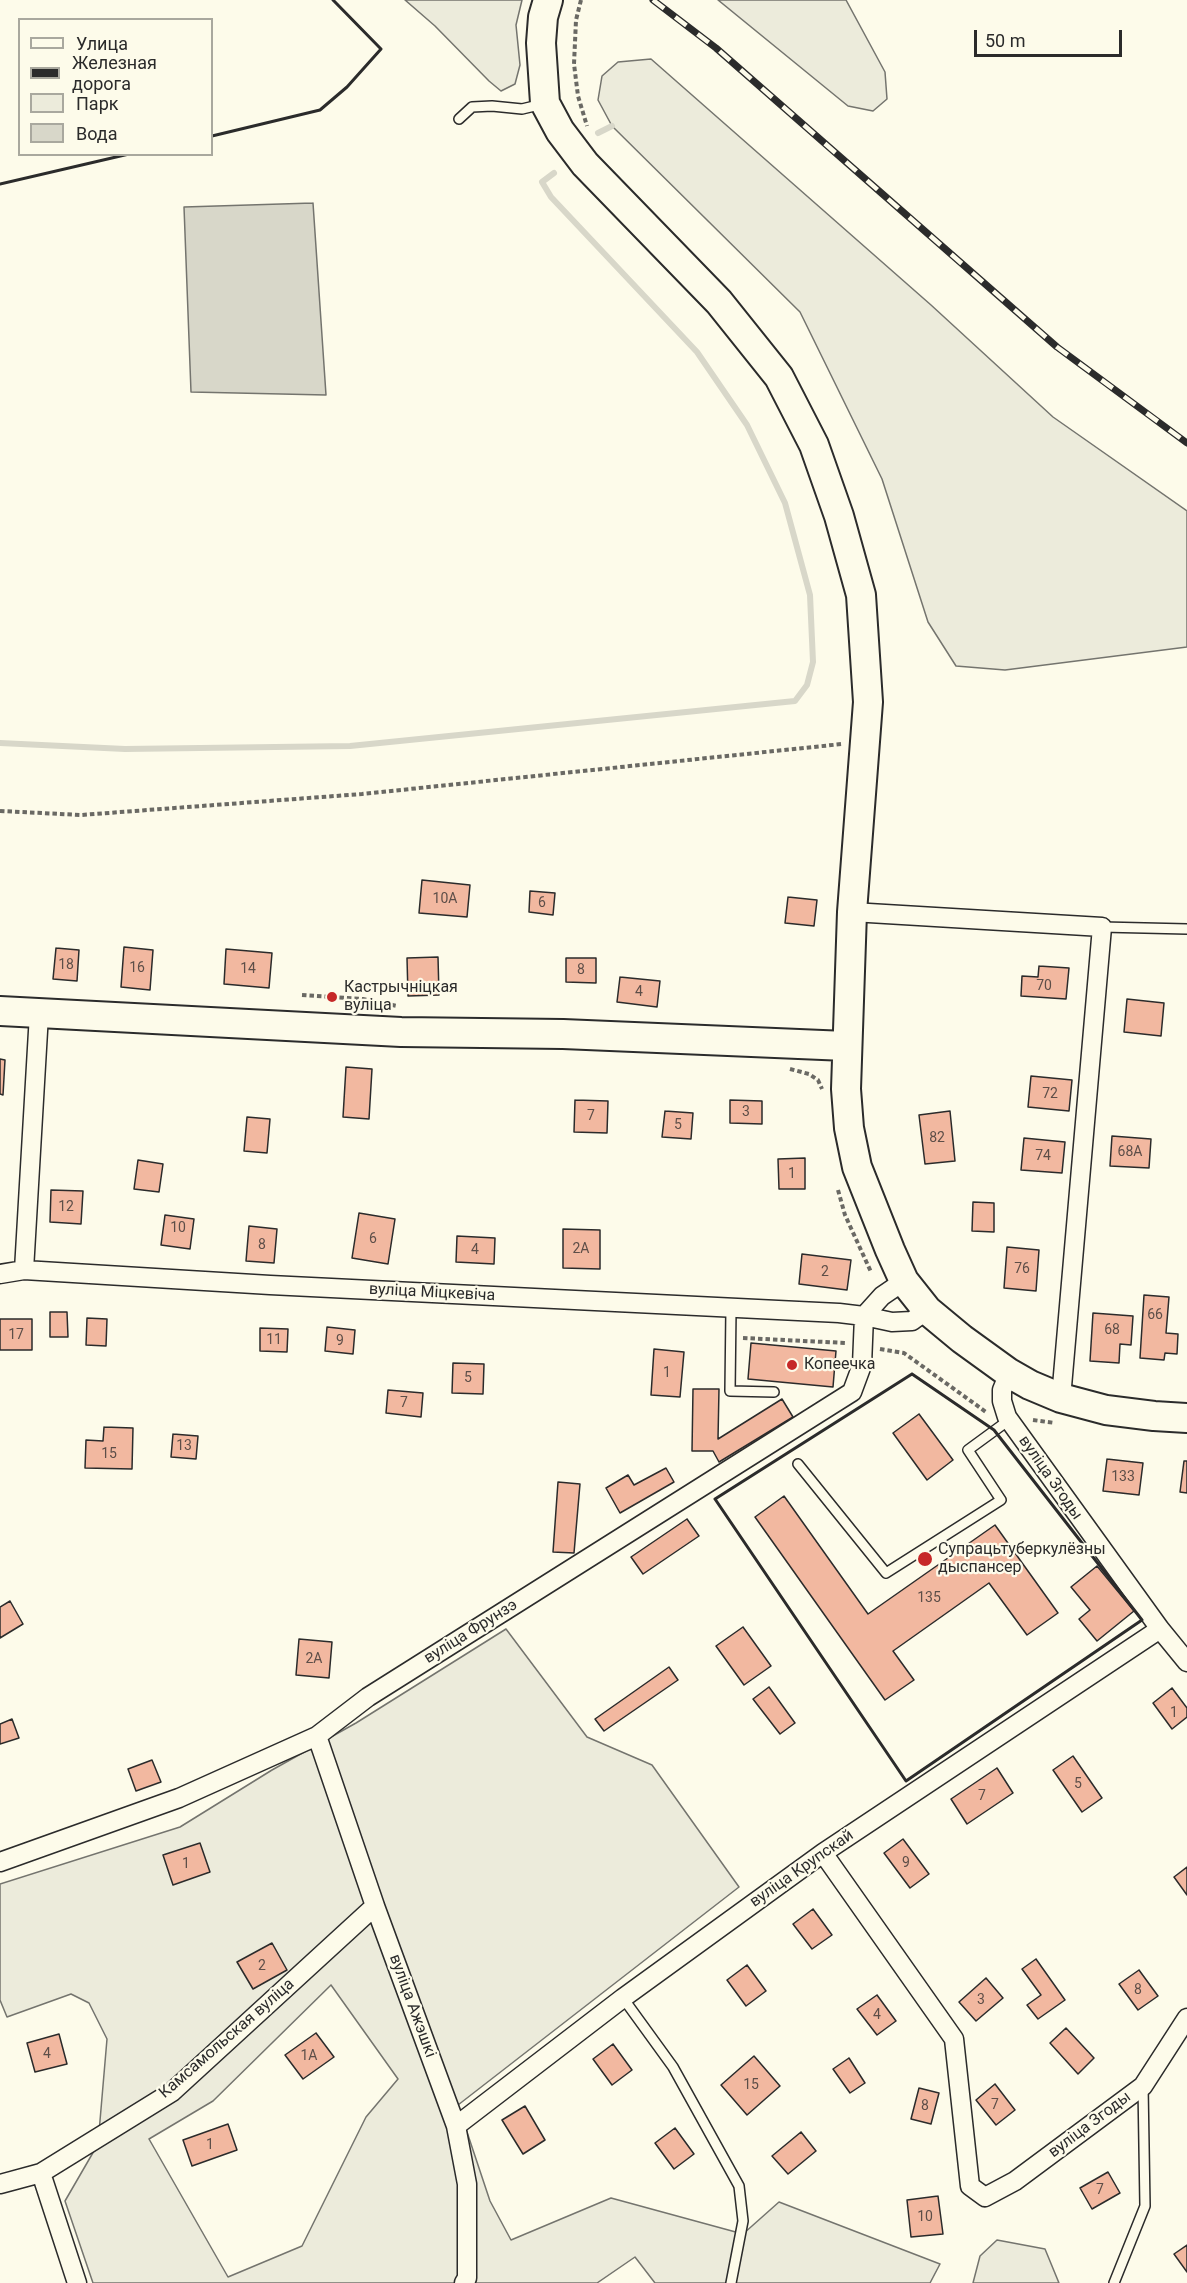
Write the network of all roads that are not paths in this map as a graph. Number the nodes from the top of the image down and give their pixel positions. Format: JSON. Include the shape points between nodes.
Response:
{"nodes":[{"id":1,"x":548,"y":0,"type":"edge"},
{"id":2,"x":545,"y":103,"type":"junction"},
{"id":3,"x":459,"y":119,"type":"dead end"},
{"id":4,"x":852,"y":912,"type":"junction"},
{"id":5,"x":1102,"y":927,"type":"junction"},
{"id":6,"x":1187,"y":929,"type":"edge"},
{"id":7,"x":0,"y":1011,"type":"edge"},
{"id":8,"x":39,"y":1014,"type":"junction"},
{"id":9,"x":846,"y":1046,"type":"junction"},
{"id":10,"x":24,"y":1270,"type":"junction"},
{"id":11,"x":0,"y":1274,"type":"edge"},
{"id":12,"x":904,"y":1281,"type":"junction"},
{"id":13,"x":731,"y":1309,"type":"junction"},
{"id":14,"x":927,"y":1310,"type":"junction"},
{"id":15,"x":864,"y":1316,"type":"junction"},
{"id":16,"x":1009,"y":1373,"type":"junction"},
{"id":17,"x":774,"y":1392,"type":"dead end"},
{"id":18,"x":1061,"y":1398,"type":"junction"},
{"id":19,"x":1187,"y":1418,"type":"edge"},
{"id":20,"x":1009,"y":1420,"type":"junction"},
{"id":21,"x":798,"y":1464,"type":"dead end"},
{"id":22,"x":1160,"y":1629,"type":"junction"},
{"id":23,"x":1187,"y":1662,"type":"edge"},
{"id":24,"x":317,"y":1736,"type":"junction"},
{"id":25,"x":824,"y":1853,"type":"junction"},
{"id":26,"x":0,"y":1862,"type":"edge"},
{"id":27,"x":375,"y":1906,"type":"junction"},
{"id":28,"x":622,"y":1998,"type":"junction"},
{"id":29,"x":1187,"y":2018,"type":"edge"},
{"id":30,"x":1143,"y":2086,"type":"junction"},
{"id":31,"x":456,"y":2126,"type":"junction"},
{"id":32,"x":41,"y":2173,"type":"junction"},
{"id":33,"x":0,"y":2184,"type":"edge"},
{"id":34,"x":77,"y":2283,"type":"edge"},
{"id":35,"x":464,"y":2283,"type":"edge"},
{"id":36,"x":730,"y":2283,"type":"edge"},
{"id":37,"x":1114,"y":2283,"type":"edge"}],
"edges":[{"from":1,"to":2,"type":"main road","via":[[541,43]]},
{"from":2,"to":3,"type":"lane","via":[[522,109],[472,107]]},
{"from":2,"to":4,"type":"main road","via":[[585,164],[719,302],[779,377],[814,445],[861,595],[868,702]]},
{"from":4,"to":5,"type":"street"},
{"from":4,"to":9,"type":"main road"},
{"from":5,"to":6,"type":"lane"},
{"from":5,"to":18,"type":"street"},
{"from":7,"to":8,"type":"main road"},
{"from":8,"to":9,"type":"main road","via":[[401,1032]]},
{"from":8,"to":10,"type":"street"},
{"from":9,"to":12,"type":"main road","via":[[849,1128],[856,1167]]},
{"from":10,"to":11,"type":"street","name":"вуліца Міцкевіча"},
{"from":10,"to":13,"type":"street","name":"вуліца Міцкевіча"},
{"from":12,"to":14,"type":"main road"},
{"from":12,"to":15,"type":"street","via":[[882,1296]]},
{"from":13,"to":15,"type":"street","name":"вуліца Міцкевіча"},
{"from":13,"to":17,"type":"lane","via":[[730,1391]]},
{"from":14,"to":15,"type":"street","name":"вуліца Міцкевіча","via":[[912,1321],[892,1322]]},
{"from":14,"to":16,"type":"main road"},
{"from":15,"to":24,"type":"street","name":"вуліца Фрунзэ","via":[[862,1365],[852,1392],[368,1697]]},
{"from":16,"to":18,"type":"main road"},
{"from":16,"to":20,"type":"street","name":"вуліца Згоды","via":[[1002,1390]]},
{"from":18,"to":19,"type":"main road","via":[[1106,1410]]},
{"from":20,"to":21,"type":"lane","via":[[968,1450],[1001,1500],[886,1573]]},
{"from":20,"to":22,"type":"street","name":"вуліца Згоды"},
{"from":22,"to":23,"type":"street","name":"вуліца Згоды"},
{"from":22,"to":25,"type":"street","name":"вуліца Крупскай"},
{"from":24,"to":26,"type":"street","name":"вуліца Фрунзэ","via":[[179,1798]]},
{"from":24,"to":27,"type":"street","name":"вуліца Ажэшкі"},
{"from":25,"to":28,"type":"street","name":"вуліца Крупскай"},
{"from":25,"to":30,"type":"street","name":"вуліца Згоды","via":[[954,2039],[970,2186],[986,2197],[1015,2181]]},
{"from":27,"to":31,"type":"street","name":"вуліца Ажэшкі"},
{"from":27,"to":32,"type":"street","name":"Камсамольская вуліца","via":[[172,2092]]},
{"from":28,"to":31,"type":"street","name":"вуліца Крупскай"},
{"from":28,"to":36,"type":"lane","via":[[673,2067],[739,2186],[743,2221]]},
{"from":29,"to":30,"type":"street","name":"вуліца Згоды"},
{"from":30,"to":37,"type":"lane","via":[[1145,2206]]},
{"from":31,"to":35,"type":"street","name":"вуліца Ажэшкі","via":[[467,2184]]},
{"from":32,"to":33,"type":"street","name":"Камсамольская вуліца"},
{"from":32,"to":34,"type":"street"}]}
